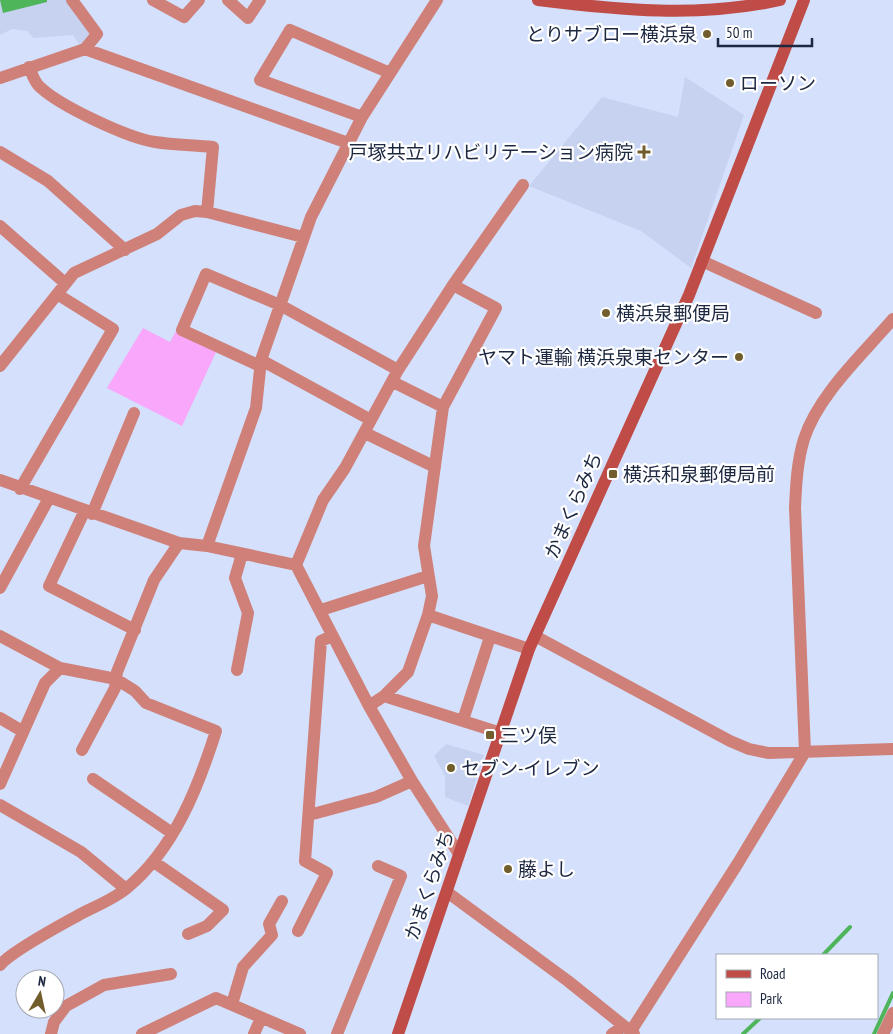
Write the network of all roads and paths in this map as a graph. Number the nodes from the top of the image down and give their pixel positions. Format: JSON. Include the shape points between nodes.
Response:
{"nodes":[{"id":1,"x":72,"y":0,"type":"edge"},
{"id":2,"x":153,"y":0,"type":"edge"},
{"id":3,"x":199,"y":0,"type":"edge"},
{"id":4,"x":228,"y":0,"type":"edge"},
{"id":5,"x":260,"y":0,"type":"edge"},
{"id":6,"x":437,"y":0,"type":"edge"},
{"id":7,"x":538,"y":0,"type":"edge"},
{"id":8,"x":780,"y":0,"type":"edge"},
{"id":9,"x":804,"y":0,"type":"edge"},
{"id":10,"x":86,"y":49,"type":"junction"},
{"id":11,"x":29,"y":67,"type":"junction"},
{"id":12,"x":390,"y":73,"type":"junction"},
{"id":13,"x":0,"y":78,"type":"edge"},
{"id":14,"x":362,"y":117,"type":"junction"},
{"id":15,"x":348,"y":144,"type":"junction"},
{"id":16,"x":0,"y":152,"type":"edge"},
{"id":17,"x":523,"y":185,"type":"dead end"},
{"id":18,"x":207,"y":212,"type":"junction"},
{"id":19,"x":0,"y":226,"type":"edge"},
{"id":20,"x":303,"y":236,"type":"junction"},
{"id":21,"x":125,"y":250,"type":"junction"},
{"id":22,"x":702,"y":261,"type":"junction"},
{"id":23,"x":453,"y":285,"type":"junction"},
{"id":24,"x":61,"y":288,"type":"junction"},
{"id":25,"x":280,"y":305,"type":"junction"},
{"id":26,"x":816,"y":313,"type":"dead end"},
{"id":27,"x":893,"y":319,"type":"edge"},
{"id":28,"x":261,"y":363,"type":"junction"},
{"id":29,"x":0,"y":366,"type":"edge"},
{"id":30,"x":395,"y":376,"type":"junction"},
{"id":31,"x":443,"y":407,"type":"junction"},
{"id":32,"x":134,"y":413,"type":"dead end"},
{"id":33,"x":371,"y":420,"type":"junction"},
{"id":34,"x":365,"y":433,"type":"junction"},
{"id":35,"x":434,"y":467,"type":"junction"},
{"id":36,"x":0,"y":480,"type":"edge"},
{"id":37,"x":20,"y":489,"type":"junction"},
{"id":38,"x":49,"y":498,"type":"junction"},
{"id":39,"x":89,"y":512,"type":"junction"},
{"id":40,"x":179,"y":543,"type":"junction"},
{"id":41,"x":207,"y":546,"type":"junction"},
{"id":42,"x":242,"y":554,"type":"junction"},
{"id":43,"x":296,"y":564,"type":"junction"},
{"id":44,"x":428,"y":576,"type":"junction"},
{"id":45,"x":0,"y":588,"type":"edge"},
{"id":46,"x":321,"y":610,"type":"junction"},
{"id":47,"x":428,"y":615,"type":"junction"},
{"id":48,"x":135,"y":630,"type":"junction"},
{"id":49,"x":0,"y":636,"type":"edge"},
{"id":50,"x":332,"y":636,"type":"junction"},
{"id":51,"x":535,"y":636,"type":"junction"},
{"id":52,"x":490,"y":637,"type":"junction"},
{"id":53,"x":529,"y":649,"type":"junction"},
{"id":54,"x":60,"y":668,"type":"junction"},
{"id":55,"x":237,"y":670,"type":"dead end"},
{"id":56,"x":116,"y":679,"type":"junction"},
{"id":57,"x":384,"y":696,"type":"junction"},
{"id":58,"x":369,"y":706,"type":"junction"},
{"id":59,"x":0,"y":718,"type":"edge"},
{"id":60,"x":463,"y":720,"type":"junction"},
{"id":61,"x":22,"y":731,"type":"junction"},
{"id":62,"x":501,"y":732,"type":"junction"},
{"id":63,"x":893,"y":749,"type":"edge"},
{"id":64,"x":82,"y":750,"type":"dead end"},
{"id":65,"x":805,"y":752,"type":"junction"},
{"id":66,"x":93,"y":780,"type":"dead end"},
{"id":67,"x":412,"y":781,"type":"junction"},
{"id":68,"x":0,"y":784,"type":"edge"},
{"id":69,"x":0,"y":805,"type":"edge"},
{"id":70,"x":309,"y":815,"type":"junction"},
{"id":71,"x":172,"y":833,"type":"junction"},
{"id":72,"x":459,"y":854,"type":"junction"},
{"id":73,"x":154,"y":862,"type":"junction"},
{"id":74,"x":378,"y":866,"type":"dead end"},
{"id":75,"x":126,"y":890,"type":"junction"},
{"id":76,"x":447,"y":892,"type":"junction"},
{"id":77,"x":282,"y":901,"type":"dead end"},
{"id":78,"x":298,"y":931,"type":"dead end"},
{"id":79,"x":188,"y":934,"type":"dead end"},
{"id":80,"x":0,"y":966,"type":"edge"},
{"id":81,"x":171,"y":974,"type":"dead end"},
{"id":82,"x":232,"y":1004,"type":"junction"},
{"id":83,"x":893,"y":1013,"type":"edge"},
{"id":84,"x":261,"y":1018,"type":"junction"},
{"id":85,"x":160,"y":1026,"type":"junction"},
{"id":86,"x":630,"y":1030,"type":"edge"},
{"id":87,"x":51,"y":1034,"type":"edge"},
{"id":88,"x":142,"y":1034,"type":"edge"},
{"id":89,"x":172,"y":1034,"type":"edge"},
{"id":90,"x":254,"y":1034,"type":"edge"},
{"id":91,"x":300,"y":1034,"type":"edge"},
{"id":92,"x":337,"y":1034,"type":"edge"},
{"id":93,"x":398,"y":1034,"type":"edge"},
{"id":94,"x":612,"y":1034,"type":"edge"},
{"id":95,"x":883,"y":1034,"type":"edge"}],
"edges":[{"from":1,"to":10,"type":"street","via":[[98,34]]},
{"from":2,"to":3,"type":"street","via":[[184,17]]},
{"from":4,"to":5,"type":"street","via":[[248,18]]},
{"from":6,"to":12,"type":"street"},
{"from":7,"to":8,"type":"main road","via":[[593,7],[698,12],[750,7]]},
{"from":9,"to":22,"type":"main road","name":"かまくらみち"},
{"from":10,"to":11,"type":"street"},
{"from":10,"to":15,"type":"street"},
{"from":11,"to":13,"type":"street"},
{"from":11,"to":18,"type":"street","via":[[39,86],[88,117],[154,142],[213,147]]},
{"from":12,"to":14,"type":"street"},
{"from":12,"to":14,"type":"street","via":[[290,30],[260,80]]},
{"from":14,"to":15,"type":"street"},
{"from":15,"to":20,"type":"street"},
{"from":16,"to":21,"type":"street","via":[[48,181]]},
{"from":17,"to":23,"type":"street"},
{"from":18,"to":20,"type":"street"},
{"from":18,"to":21,"type":"street","via":[[181,215],[157,234]]},
{"from":19,"to":24,"type":"street"},
{"from":20,"to":25,"type":"street"},
{"from":21,"to":24,"type":"street","via":[[74,273]]},
{"from":22,"to":26,"type":"street"},
{"from":22,"to":51,"type":"main road","name":"かまくらみち"},
{"from":23,"to":30,"type":"street"},
{"from":23,"to":31,"type":"street","via":[[496,308]]},
{"from":24,"to":29,"type":"street"},
{"from":24,"to":37,"type":"street","via":[[113,329]]},
{"from":25,"to":28,"type":"street"},
{"from":25,"to":28,"type":"street","via":[[206,274],[182,330]]},
{"from":25,"to":30,"type":"street"},
{"from":27,"to":65,"type":"street","via":[[824,400],[804,439],[797,472]]},
{"from":28,"to":33,"type":"street"},
{"from":28,"to":41,"type":"street","via":[[256,408]]},
{"from":30,"to":31,"type":"street"},
{"from":30,"to":33,"type":"street"},
{"from":31,"to":35,"type":"street"},
{"from":32,"to":39,"type":"street"},
{"from":33,"to":34,"type":"street"},
{"from":34,"to":35,"type":"street"},
{"from":34,"to":43,"type":"street","via":[[323,500]]},
{"from":35,"to":44,"type":"street","via":[[424,546]]},
{"from":36,"to":37,"type":"street"},
{"from":37,"to":38,"type":"street"},
{"from":38,"to":39,"type":"street"},
{"from":38,"to":45,"type":"street"},
{"from":39,"to":40,"type":"street"},
{"from":39,"to":48,"type":"street","via":[[49,586]]},
{"from":40,"to":41,"type":"street"},
{"from":40,"to":48,"type":"street","via":[[154,580]]},
{"from":41,"to":42,"type":"street"},
{"from":42,"to":43,"type":"street"},
{"from":42,"to":55,"type":"street","via":[[235,578],[248,613]]},
{"from":43,"to":46,"type":"street"},
{"from":44,"to":46,"type":"street"},
{"from":44,"to":47,"type":"street","via":[[432,596]]},
{"from":46,"to":50,"type":"street"},
{"from":47,"to":52,"type":"street"},
{"from":47,"to":57,"type":"street","via":[[408,672]]},
{"from":48,"to":56,"type":"street"},
{"from":49,"to":54,"type":"street"},
{"from":50,"to":58,"type":"street"},
{"from":50,"to":70,"type":"street","via":[[322,641]]},
{"from":51,"to":53,"type":"main road","name":"かまくらみち"},
{"from":51,"to":65,"type":"street","via":[[730,741],[768,752]]},
{"from":52,"to":53,"type":"street"},
{"from":52,"to":60,"type":"street"},
{"from":53,"to":62,"type":"main road","name":"かまくらみち"},
{"from":54,"to":56,"type":"street"},
{"from":54,"to":61,"type":"street","via":[[45,682]]},
{"from":56,"to":64,"type":"street"},
{"from":56,"to":71,"type":"street","via":[[135,690],[146,703],[216,731],[200,780]]},
{"from":57,"to":58,"type":"street"},
{"from":57,"to":60,"type":"street"},
{"from":58,"to":67,"type":"street"},
{"from":59,"to":61,"type":"street"},
{"from":60,"to":62,"type":"street"},
{"from":61,"to":68,"type":"street"},
{"from":62,"to":72,"type":"main road","name":"かまくらみち"},
{"from":63,"to":65,"type":"street"},
{"from":65,"to":86,"type":"street"},
{"from":66,"to":71,"type":"street"},
{"from":67,"to":70,"type":"street","via":[[376,797]]},
{"from":67,"to":72,"type":"street"},
{"from":69,"to":75,"type":"street","via":[[81,852]]},
{"from":70,"to":78,"type":"street","via":[[306,861],[327,873]]},
{"from":71,"to":73,"type":"street"},
{"from":72,"to":76,"type":"main road","name":"かまくらみち"},
{"from":73,"to":75,"type":"street"},
{"from":73,"to":79,"type":"street","via":[[223,910],[207,926]]},
{"from":74,"to":92,"type":"street","via":[[401,876]]},
{"from":75,"to":80,"type":"street","via":[[54,929]]},
{"from":76,"to":86,"type":"street"},
{"from":76,"to":93,"type":"main road","name":"かまくらみち"},
{"from":77,"to":82,"type":"street","via":[[269,924],[272,935],[243,967]]},
{"from":81,"to":87,"type":"street","via":[[104,985],[66,1006],[54,1022]]},
{"from":82,"to":84,"type":"street"},
{"from":82,"to":85,"type":"street","via":[[216,998]]},
{"from":83,"to":95,"type":"street"},
{"from":84,"to":90,"type":"street"},
{"from":84,"to":91,"type":"street"},
{"from":85,"to":88,"type":"street"},
{"from":85,"to":89,"type":"street"},
{"from":86,"to":94,"type":"street"}]}
